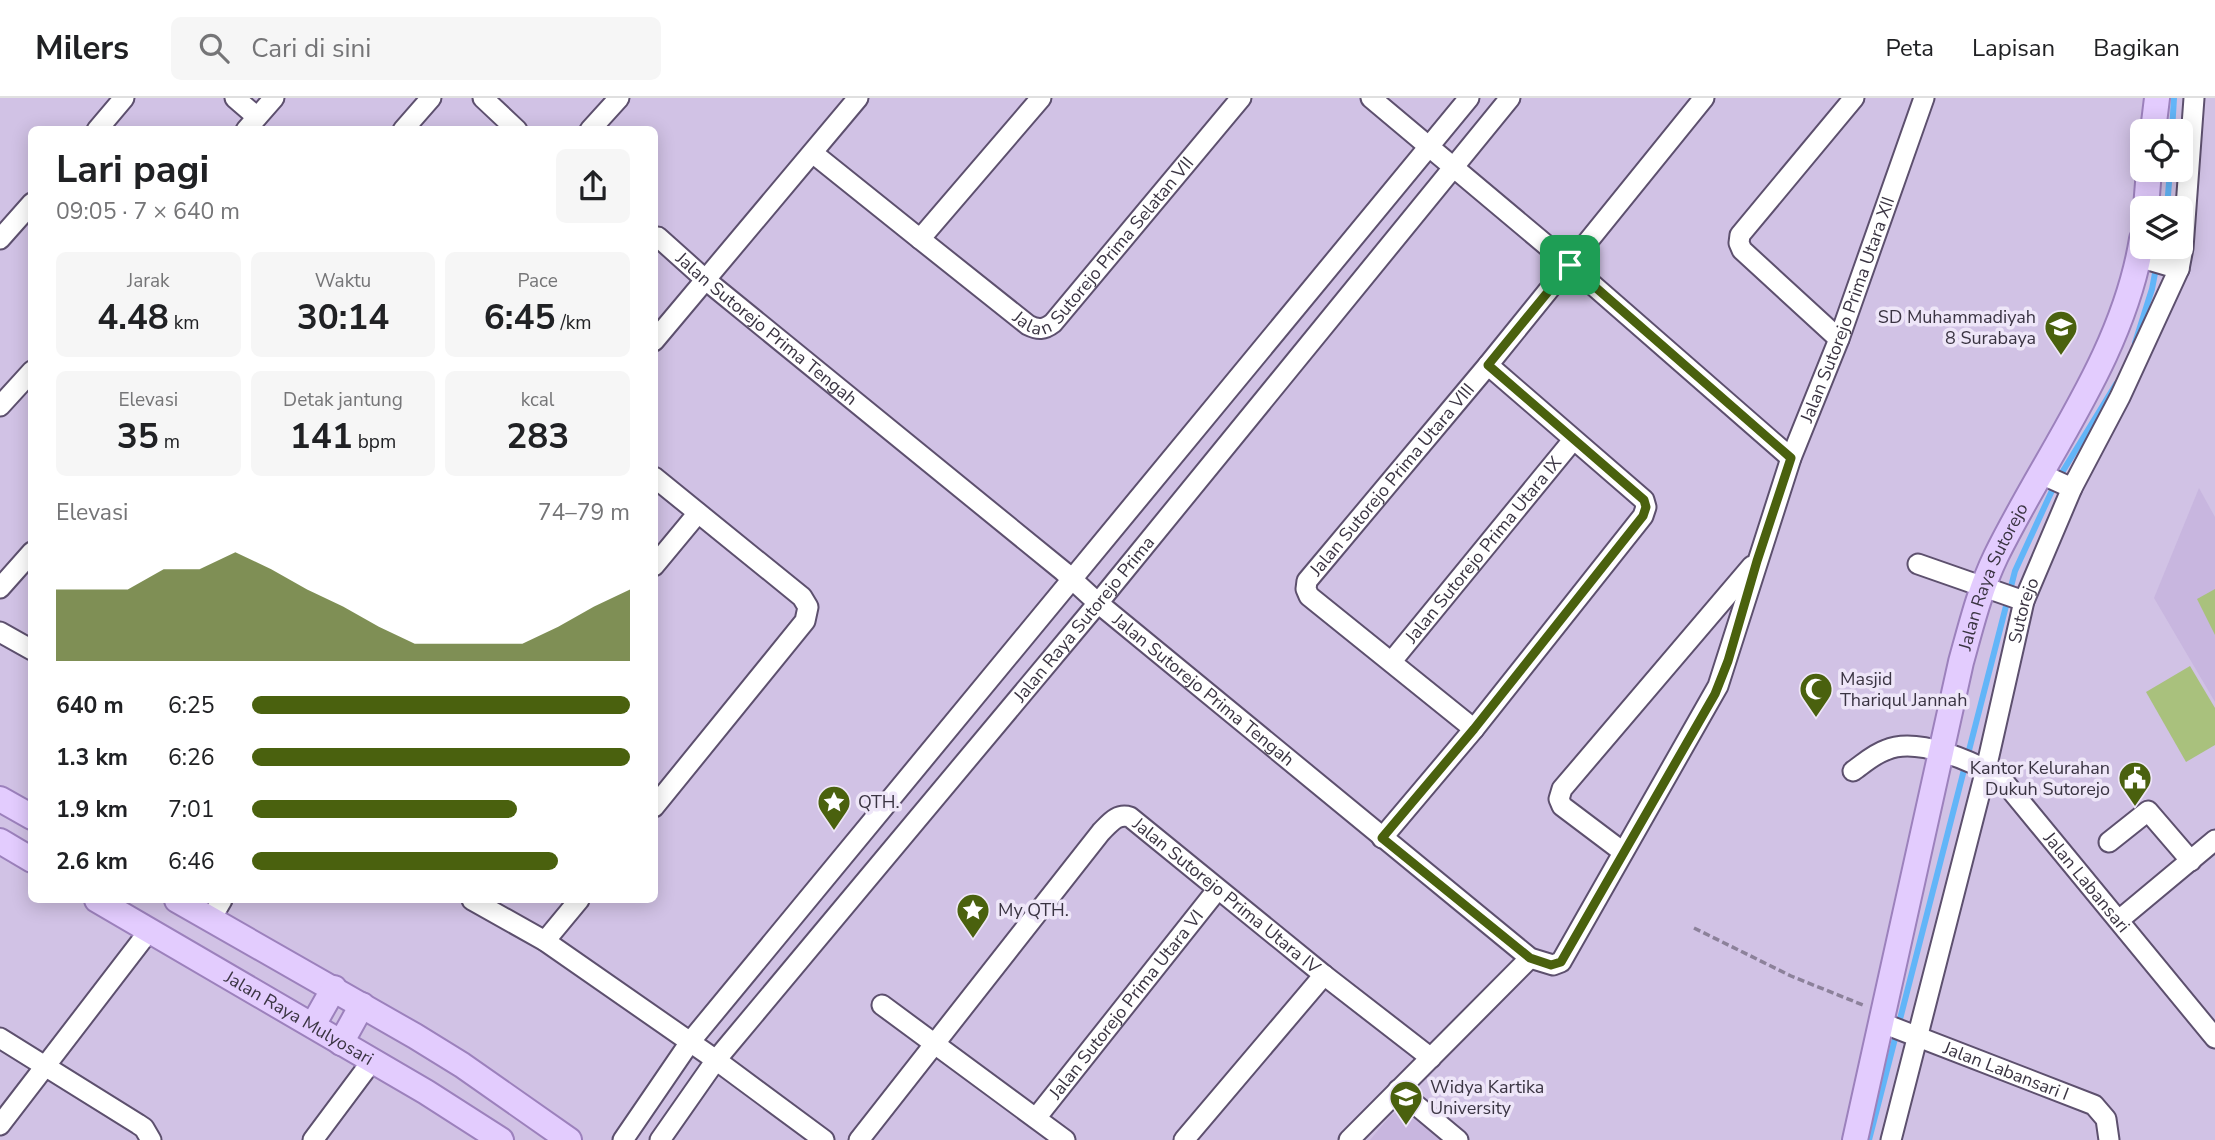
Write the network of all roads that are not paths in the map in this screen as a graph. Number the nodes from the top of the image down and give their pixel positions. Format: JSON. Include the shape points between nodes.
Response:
{"nodes":[{"id":1,"x":124,"y":98,"type":"edge"},
{"id":2,"x":235,"y":98,"type":"edge"},
{"id":3,"x":274,"y":98,"type":"edge"},
{"id":4,"x":431,"y":98,"type":"edge"},
{"id":5,"x":483,"y":98,"type":"edge"},
{"id":6,"x":619,"y":98,"type":"edge"},
{"id":7,"x":859,"y":98,"type":"edge"},
{"id":8,"x":1041,"y":98,"type":"edge"},
{"id":9,"x":1241,"y":98,"type":"edge"},
{"id":10,"x":1371,"y":98,"type":"edge"},
{"id":11,"x":1469,"y":98,"type":"edge"},
{"id":12,"x":1510,"y":98,"type":"edge"},
{"id":13,"x":1704,"y":98,"type":"edge"},
{"id":14,"x":1854,"y":98,"type":"edge"},
{"id":15,"x":1924,"y":98,"type":"edge"},
{"id":16,"x":2157,"y":98,"type":"edge"},
{"id":17,"x":2194,"y":98,"type":"edge"},
{"id":18,"x":2154,"y":119,"type":"edge"},
{"id":19,"x":251,"y":123,"type":"edge"},
{"id":20,"x":100,"y":126,"type":"edge"},
{"id":21,"x":407,"y":126,"type":"edge"},
{"id":22,"x":513,"y":126,"type":"edge"},
{"id":23,"x":594,"y":126,"type":"edge"},
{"id":24,"x":1430,"y":146,"type":"junction"},
{"id":25,"x":814,"y":154,"type":"junction"},
{"id":26,"x":1454,"y":167,"type":"junction"},
{"id":27,"x":2187,"y":196,"type":"edge"},
{"id":28,"x":28,"y":208,"type":"edge"},
{"id":29,"x":658,"y":237,"type":"dead end"},
{"id":30,"x":0,"y":239,"type":"edge"},
{"id":31,"x":920,"y":239,"type":"junction"},
{"id":32,"x":2155,"y":259,"type":"edge"},
{"id":33,"x":2156,"y":259,"type":"edge"},
{"id":34,"x":1570,"y":265,"type":"junction"},
{"id":35,"x":707,"y":281,"type":"junction"},
{"id":36,"x":658,"y":336,"type":"edge"},
{"id":37,"x":1839,"y":338,"type":"junction"},
{"id":38,"x":1488,"y":365,"type":"junction"},
{"id":39,"x":28,"y":375,"type":"edge"},
{"id":40,"x":0,"y":406,"type":"edge"},
{"id":41,"x":1573,"y":440,"type":"junction"},
{"id":42,"x":1791,"y":458,"type":"junction"},
{"id":43,"x":658,"y":480,"type":"edge"},
{"id":44,"x":2058,"y":482,"type":"junction"},
{"id":45,"x":698,"y":513,"type":"junction"},
{"id":46,"x":28,"y":556,"type":"edge"},
{"id":47,"x":658,"y":561,"type":"edge"},
{"id":48,"x":1757,"y":561,"type":"junction"},
{"id":49,"x":1918,"y":564,"type":"dead end"},
{"id":50,"x":1072,"y":578,"type":"junction"},
{"id":51,"x":0,"y":588,"type":"edge"},
{"id":52,"x":1989,"y":588,"type":"junction"},
{"id":53,"x":2022,"y":600,"type":"junction"},
{"id":54,"x":1098,"y":603,"type":"junction"},
{"id":55,"x":0,"y":632,"type":"edge"},
{"id":56,"x":28,"y":648,"type":"edge"},
{"id":57,"x":1392,"y":661,"type":"junction"},
{"id":58,"x":1474,"y":729,"type":"junction"},
{"id":59,"x":1964,"y":759,"type":"junction"},
{"id":60,"x":1853,"y":771,"type":"dead end"},
{"id":61,"x":0,"y":799,"type":"edge"},
{"id":62,"x":658,"y":802,"type":"edge"},
{"id":63,"x":28,"y":815,"type":"edge"},
{"id":64,"x":1382,"y":838,"type":"junction"},
{"id":65,"x":2215,"y":840,"type":"edge"},
{"id":66,"x":0,"y":841,"type":"edge"},
{"id":67,"x":2109,"y":842,"type":"dead end"},
{"id":68,"x":1623,"y":852,"type":"junction"},
{"id":69,"x":28,"y":858,"type":"edge"},
{"id":70,"x":2190,"y":861,"type":"junction"},
{"id":71,"x":1217,"y":890,"type":"junction"},
{"id":72,"x":102,"y":903,"type":"edge"},
{"id":73,"x":190,"y":903,"type":"edge"},
{"id":74,"x":477,"y":903,"type":"edge"},
{"id":75,"x":577,"y":903,"type":"edge"},
{"id":76,"x":216,"y":909,"type":"edge"},
{"id":77,"x":2119,"y":919,"type":"junction"},
{"id":78,"x":149,"y":931,"type":"junction"},
{"id":79,"x":545,"y":941,"type":"junction"},
{"id":80,"x":1530,"y":958,"type":"junction"},
{"id":81,"x":1324,"y":975,"type":"junction"},
{"id":82,"x":334,"y":988,"type":"junction"},
{"id":83,"x":362,"y":1005,"type":"junction"},
{"id":84,"x":882,"y":1005,"type":"dead end"},
{"id":85,"x":313,"y":1025,"type":"junction"},
{"id":86,"x":1897,"y":1026,"type":"junction"},
{"id":87,"x":0,"y":1038,"type":"edge"},
{"id":88,"x":2215,"y":1038,"type":"edge"},
{"id":89,"x":690,"y":1042,"type":"junction"},
{"id":90,"x":341,"y":1043,"type":"junction"},
{"id":91,"x":933,"y":1044,"type":"junction"},
{"id":92,"x":1431,"y":1058,"type":"junction"},
{"id":93,"x":716,"y":1060,"type":"junction"},
{"id":94,"x":372,"y":1061,"type":"junction"},
{"id":95,"x":47,"y":1065,"type":"junction"},
{"id":96,"x":1398,"y":1090,"type":"junction"},
{"id":97,"x":1036,"y":1118,"type":"junction"},
{"id":98,"x":0,"y":1125,"type":"edge"},
{"id":99,"x":472,"y":1132,"type":"edge"},
{"id":100,"x":148,"y":1136,"type":"edge"},
{"id":101,"x":313,"y":1140,"type":"edge"},
{"id":102,"x":501,"y":1140,"type":"edge"},
{"id":103,"x":569,"y":1140,"type":"edge"},
{"id":104,"x":623,"y":1140,"type":"edge"},
{"id":105,"x":660,"y":1140,"type":"edge"},
{"id":106,"x":824,"y":1140,"type":"edge"},
{"id":107,"x":859,"y":1140,"type":"edge"},
{"id":108,"x":1065,"y":1140,"type":"edge"},
{"id":109,"x":1184,"y":1140,"type":"edge"},
{"id":110,"x":1349,"y":1140,"type":"edge"},
{"id":111,"x":1458,"y":1140,"type":"edge"},
{"id":112,"x":1855,"y":1140,"type":"edge"},
{"id":113,"x":1891,"y":1140,"type":"edge"},
{"id":114,"x":2109,"y":1140,"type":"edge"}],
"edges":[{"from":1,"to":20,"type":"street"},
{"from":2,"to":19,"type":"street"},
{"from":3,"to":19,"type":"street"},
{"from":4,"to":21,"type":"street"},
{"from":5,"to":22,"type":"street"},
{"from":6,"to":23,"type":"street"},
{"from":7,"to":25,"type":"street"},
{"from":8,"to":31,"type":"street"},
{"from":9,"to":31,"type":"street","name":"Jalan Sutorejo Prima Selatan VII","via":[[1053,323],[1044,328],[1028,325]]},
{"from":10,"to":24,"type":"street"},
{"from":11,"to":24,"type":"street","name":"Jalan Raya Sutorejo Prima"},
{"from":12,"to":26,"type":"street","name":"Jalan Raya Sutorejo Prima"},
{"from":13,"to":34,"type":"street","name":"Jalan Sutorejo Prima Utara VIII"},
{"from":14,"to":37,"type":"street","via":[[1740,235],[1739,243]]},
{"from":15,"to":37,"type":"street","name":"Jalan Sutorejo Prima Utara XII"},
{"from":16,"to":18,"type":"main road"},
{"from":17,"to":27,"type":"street","name":"Sutorejo"},
{"from":24,"to":26,"type":"street"},
{"from":24,"to":50,"type":"street","name":"Jalan Raya Sutorejo Prima"},
{"from":25,"to":31,"type":"street"},
{"from":25,"to":35,"type":"street"},
{"from":26,"to":34,"type":"street"},
{"from":26,"to":54,"type":"street","name":"Jalan Raya Sutorejo Prima"},
{"from":28,"to":30,"type":"street"},
{"from":29,"to":35,"type":"street","name":"Jalan Sutorejo Prima Tengah"},
{"from":32,"to":44,"type":"main road","name":"Jalan Raya Sutorejo","via":[[2126,303]]},
{"from":33,"to":44,"type":"street","name":"Sutorejo","via":[[2120,397]]},
{"from":34,"to":38,"type":"street","name":"Jalan Sutorejo Prima Utara VIII"},
{"from":34,"to":42,"type":"street"},
{"from":35,"to":36,"type":"street"},
{"from":35,"to":50,"type":"street","name":"Jalan Sutorejo Prima Tengah"},
{"from":37,"to":42,"type":"street","name":"Jalan Sutorejo Prima Utara XII"},
{"from":38,"to":41,"type":"street"},
{"from":38,"to":57,"type":"street","name":"Jalan Sutorejo Prima Utara VIII","via":[[1307,581],[1309,596]]},
{"from":39,"to":40,"type":"street"},
{"from":41,"to":57,"type":"street","name":"Jalan Sutorejo Prima Utara IX"},
{"from":41,"to":58,"type":"street","via":[[1644,500],[1646,510]]},
{"from":42,"to":48,"type":"street","name":"Jalan Sutorejo Prima Utara XII"},
{"from":43,"to":45,"type":"street"},
{"from":44,"to":52,"type":"main road","name":"Jalan Raya Sutorejo","via":[[2000,548]]},
{"from":44,"to":53,"type":"street","name":"Sutorejo"},
{"from":45,"to":47,"type":"street"},
{"from":45,"to":62,"type":"street","via":[[802,597],[807,616]]},
{"from":46,"to":51,"type":"street"},
{"from":48,"to":68,"type":"street","name":"Jalan Sutorejo Prima Utara XII","via":[[1718,686]]},
{"from":48,"to":68,"type":"street","name":"Jalan Sutorejo Prima Utara XII","via":[[1562,789],[1562,806]]},
{"from":49,"to":52,"type":"street"},
{"from":50,"to":54,"type":"street","name":"Jalan Sutorejo Prima Tengah"},
{"from":50,"to":89,"type":"street","name":"Jalan Raya Sutorejo Prima"},
{"from":52,"to":53,"type":"street"},
{"from":52,"to":59,"type":"main road","name":"Jalan Raya Sutorejo","via":[[1961,662]]},
{"from":53,"to":59,"type":"street","name":"Sutorejo"},
{"from":54,"to":64,"type":"street","name":"Jalan Sutorejo Prima Tengah"},
{"from":54,"to":93,"type":"street","name":"Jalan Raya Sutorejo Prima"},
{"from":55,"to":56,"type":"street"},
{"from":57,"to":58,"type":"street","name":"Jalan Sutorejo Prima Utara VIII"},
{"from":58,"to":64,"type":"street"},
{"from":59,"to":60,"type":"street","via":[[1923,748],[1893,747]]},
{"from":59,"to":77,"type":"street","name":"Jalan Labansari","via":[[2004,782]]},
{"from":59,"to":86,"type":"main road","name":"Jalan Raya Sutorejo"},
{"from":59,"to":86,"type":"street","name":"Sutorejo"},
{"from":61,"to":63,"type":"main road"},
{"from":64,"to":80,"type":"street","name":"Jalan Sutorejo Prima Tengah"},
{"from":65,"to":70,"type":"street"},
{"from":66,"to":69,"type":"main road"},
{"from":67,"to":70,"type":"street","via":[[2148,811]]},
{"from":68,"to":80,"type":"street","name":"Jalan Sutorejo Prima Utara XII","via":[[1561,962],[1551,965]]},
{"from":70,"to":77,"type":"street"},
{"from":71,"to":81,"type":"street","name":"Jalan Sutorejo Prima Utara IV"},
{"from":71,"to":91,"type":"street","name":"Jalan Sutorejo Prima Utara IV","via":[[1130,817],[1115,818]]},
{"from":71,"to":97,"type":"street","name":"Jalan Sutorejo Prima Utara VI"},
{"from":72,"to":78,"type":"main road","name":"Jalan Raya Mulyosari"},
{"from":73,"to":76,"type":"main road"},
{"from":74,"to":79,"type":"street"},
{"from":75,"to":79,"type":"street"},
{"from":76,"to":82,"type":"main road"},
{"from":77,"to":88,"type":"street","name":"Jalan Labansari"},
{"from":78,"to":85,"type":"main road","name":"Jalan Raya Mulyosari"},
{"from":78,"to":95,"type":"street"},
{"from":79,"to":89,"type":"street"},
{"from":80,"to":92,"type":"street"},
{"from":81,"to":92,"type":"street","name":"Jalan Sutorejo Prima Utara IV"},
{"from":81,"to":109,"type":"street"},
{"from":82,"to":83,"type":"main road"},
{"from":82,"to":85,"type":"main road"},
{"from":83,"to":90,"type":"main road"},
{"from":83,"to":103,"type":"main road","via":[[462,1065]]},
{"from":84,"to":91,"type":"street"},
{"from":85,"to":90,"type":"main road","name":"Jalan Raya Mulyosari"},
{"from":86,"to":112,"type":"main road","name":"Jalan Raya Sutorejo"},
{"from":86,"to":113,"type":"street","name":"Sutorejo"},
{"from":86,"to":114,"type":"street","name":"Jalan Labansari I","via":[[2094,1105],[2106,1119]]},
{"from":87,"to":95,"type":"street"},
{"from":89,"to":93,"type":"street"},
{"from":89,"to":104,"type":"street","name":"Jalan Raya Sutorejo Prima"},
{"from":90,"to":94,"type":"main road","name":"Jalan Raya Mulyosari"},
{"from":91,"to":97,"type":"street"},
{"from":91,"to":107,"type":"street","name":"Jalan Sutorejo Prima Utara IV"},
{"from":92,"to":96,"type":"street"},
{"from":93,"to":105,"type":"street","name":"Jalan Raya Sutorejo Prima"},
{"from":93,"to":106,"type":"street"},
{"from":94,"to":99,"type":"main road","name":"Jalan Raya Mulyosari"},
{"from":94,"to":101,"type":"street"},
{"from":95,"to":98,"type":"street"},
{"from":95,"to":100,"type":"street","via":[[138,1124]]},
{"from":96,"to":110,"type":"street"},
{"from":96,"to":111,"type":"street"},
{"from":97,"to":108,"type":"street"},
{"from":99,"to":102,"type":"main road","name":"Jalan Raya Mulyosari"}]}
